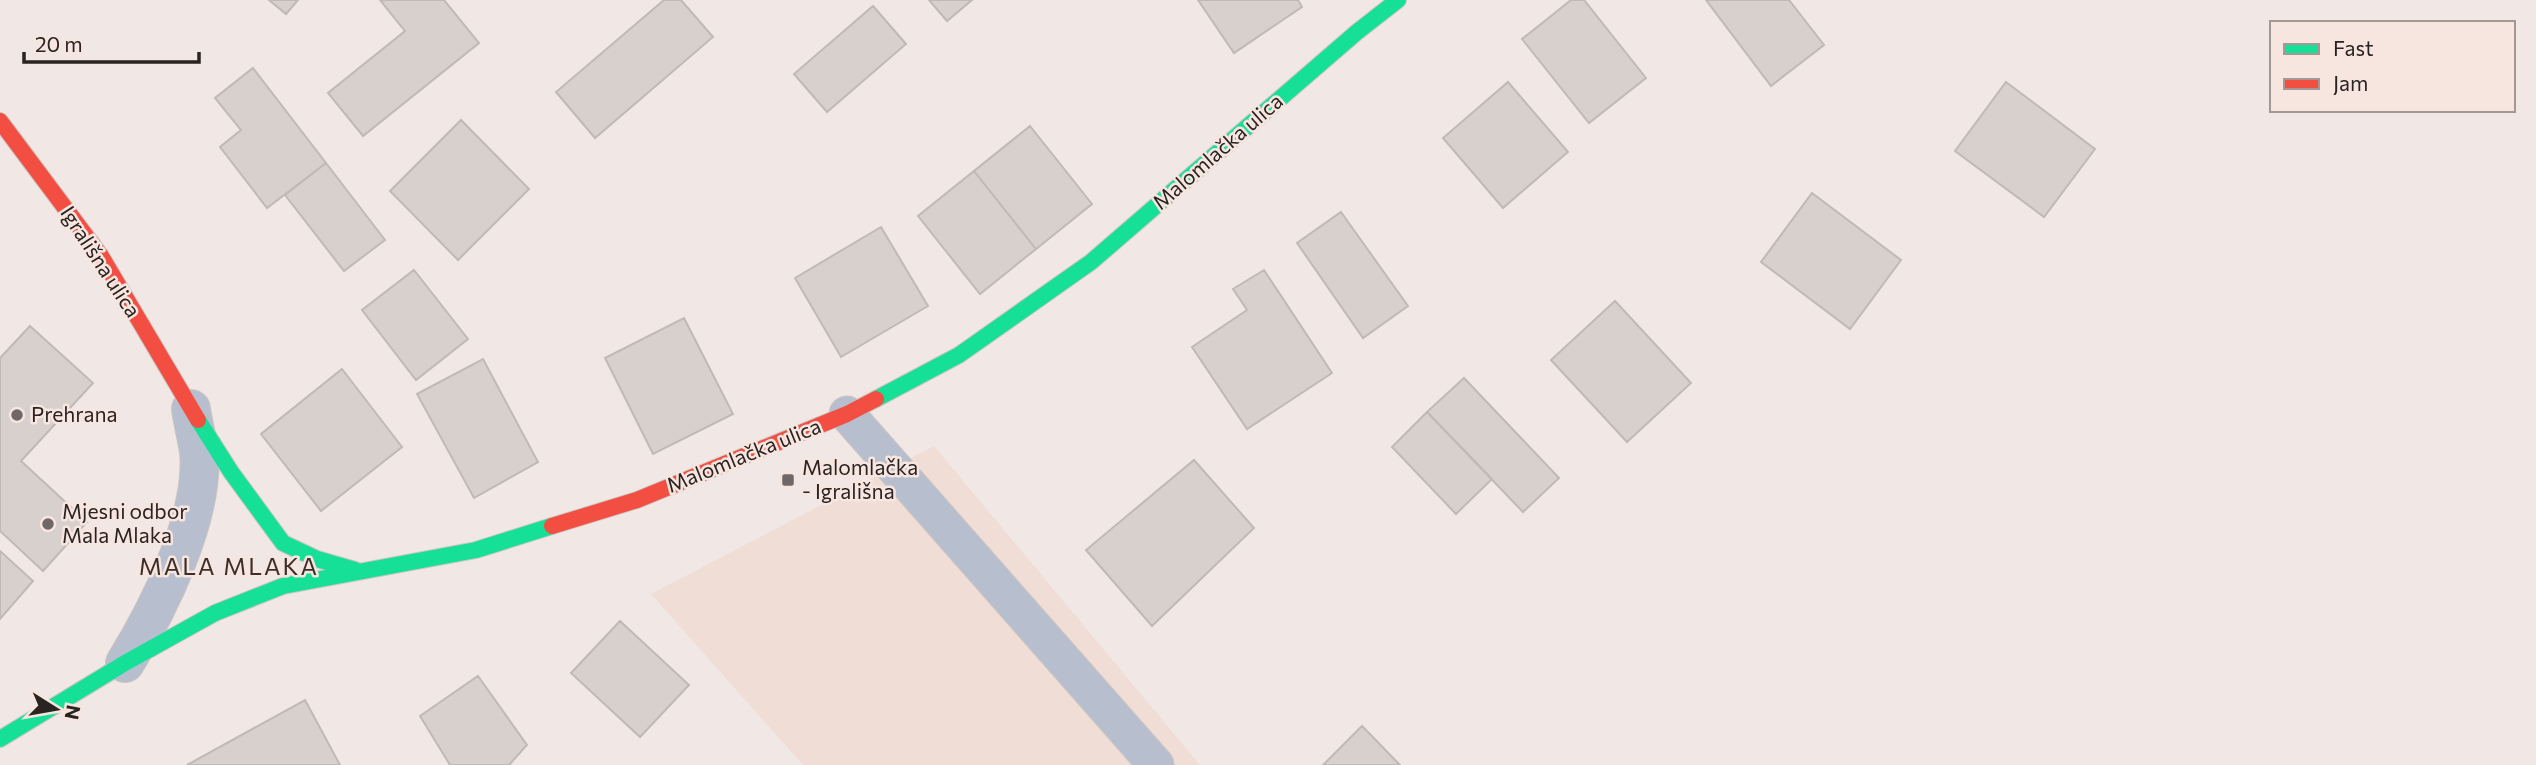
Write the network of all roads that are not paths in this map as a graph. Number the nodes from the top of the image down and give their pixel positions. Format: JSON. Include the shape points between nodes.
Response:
{"nodes":[{"id":1,"x":1398,"y":0,"type":"edge"},
{"id":2,"x":0,"y":121,"type":"edge"},
{"id":3,"x":191,"y":409,"type":"junction"},
{"id":4,"x":847,"y":414,"type":"junction"},
{"id":5,"x":359,"y":571,"type":"junction"},
{"id":6,"x":125,"y":663,"type":"junction"},
{"id":7,"x":0,"y":740,"type":"edge"},
{"id":8,"x":1156,"y":765,"type":"edge"}],
"edges":[{"from":1,"to":4,"type":"street","name":"Malomlačka ulica","via":[[1091,262],[959,355]]},
{"from":2,"to":3,"type":"street","name":"Igrališna ulica","via":[[102,256]]},
{"from":3,"to":5,"type":"street","name":"Igrališna ulica","via":[[283,543]]},
{"from":3,"to":6,"type":"street","name":"Igrališna ulica","via":[[199,453],[190,522],[146,630]]},
{"from":4,"to":5,"type":"street","name":"Malomlačka ulica","via":[[636,500],[476,550]]},
{"from":4,"to":8,"type":"lane"},
{"from":5,"to":6,"type":"street","name":"Malomlačka ulica","via":[[283,586],[215,613]]},
{"from":6,"to":7,"type":"street","name":"Malomlačka ulica"}]}
